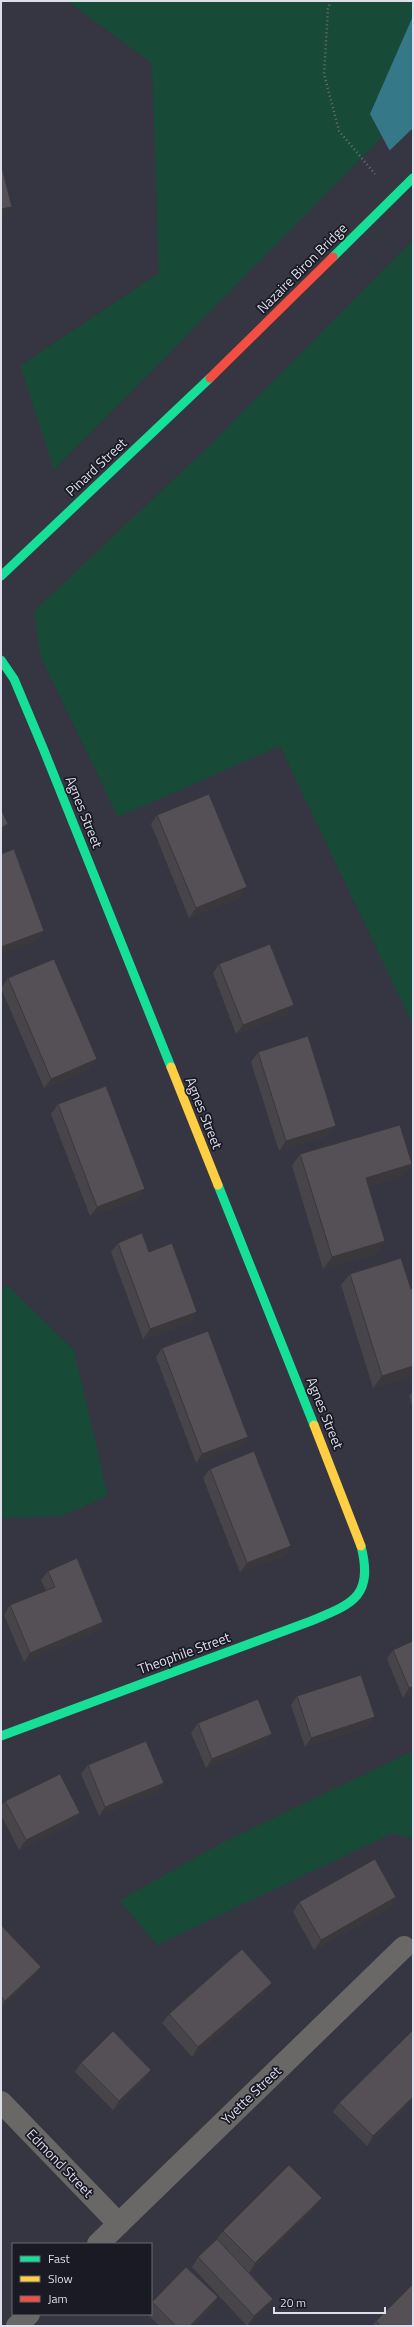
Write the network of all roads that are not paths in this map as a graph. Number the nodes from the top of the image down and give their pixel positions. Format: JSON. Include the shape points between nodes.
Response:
{"nodes":[{"id":1,"x":413,"y":178,"type":"edge"},
{"id":2,"x":210,"y":378,"type":"joint"},
{"id":3,"x":1,"y":576,"type":"edge"},
{"id":4,"x":1,"y":660,"type":"edge"},
{"id":5,"x":364,"y":1581,"type":"joint"},
{"id":6,"x":1,"y":1736,"type":"edge"},
{"id":7,"x":404,"y":1947,"type":"dead end"},
{"id":8,"x":1,"y":2102,"type":"edge"},
{"id":9,"x":118,"y":2224,"type":"junction"},
{"id":10,"x":99,"y":2243,"type":"edge"},
{"id":11,"x":28,"y":2315,"type":"edge"},
{"id":12,"x":17,"y":2326,"type":"edge"}],
"edges":[{"from":1,"to":2,"type":"street","name":"Nazaire Biron Bridge","bridge":true},
{"from":2,"to":3,"type":"street","name":"Pinard Street"},
{"from":4,"to":5,"type":"street","name":"Agnes Street","via":[[14,680],[44,748],[356,1529],[366,1567]]},
{"from":5,"to":6,"type":"street","name":"Theophile Street","via":[[359,1594],[349,1604],[311,1621]]},
{"from":7,"to":9,"type":"street","name":"Yvette Street"},
{"from":8,"to":9,"type":"street","name":"Edmond Street"},
{"from":9,"to":10,"type":"street","name":"Yvette Street"},
{"from":11,"to":12,"type":"street"}]}
